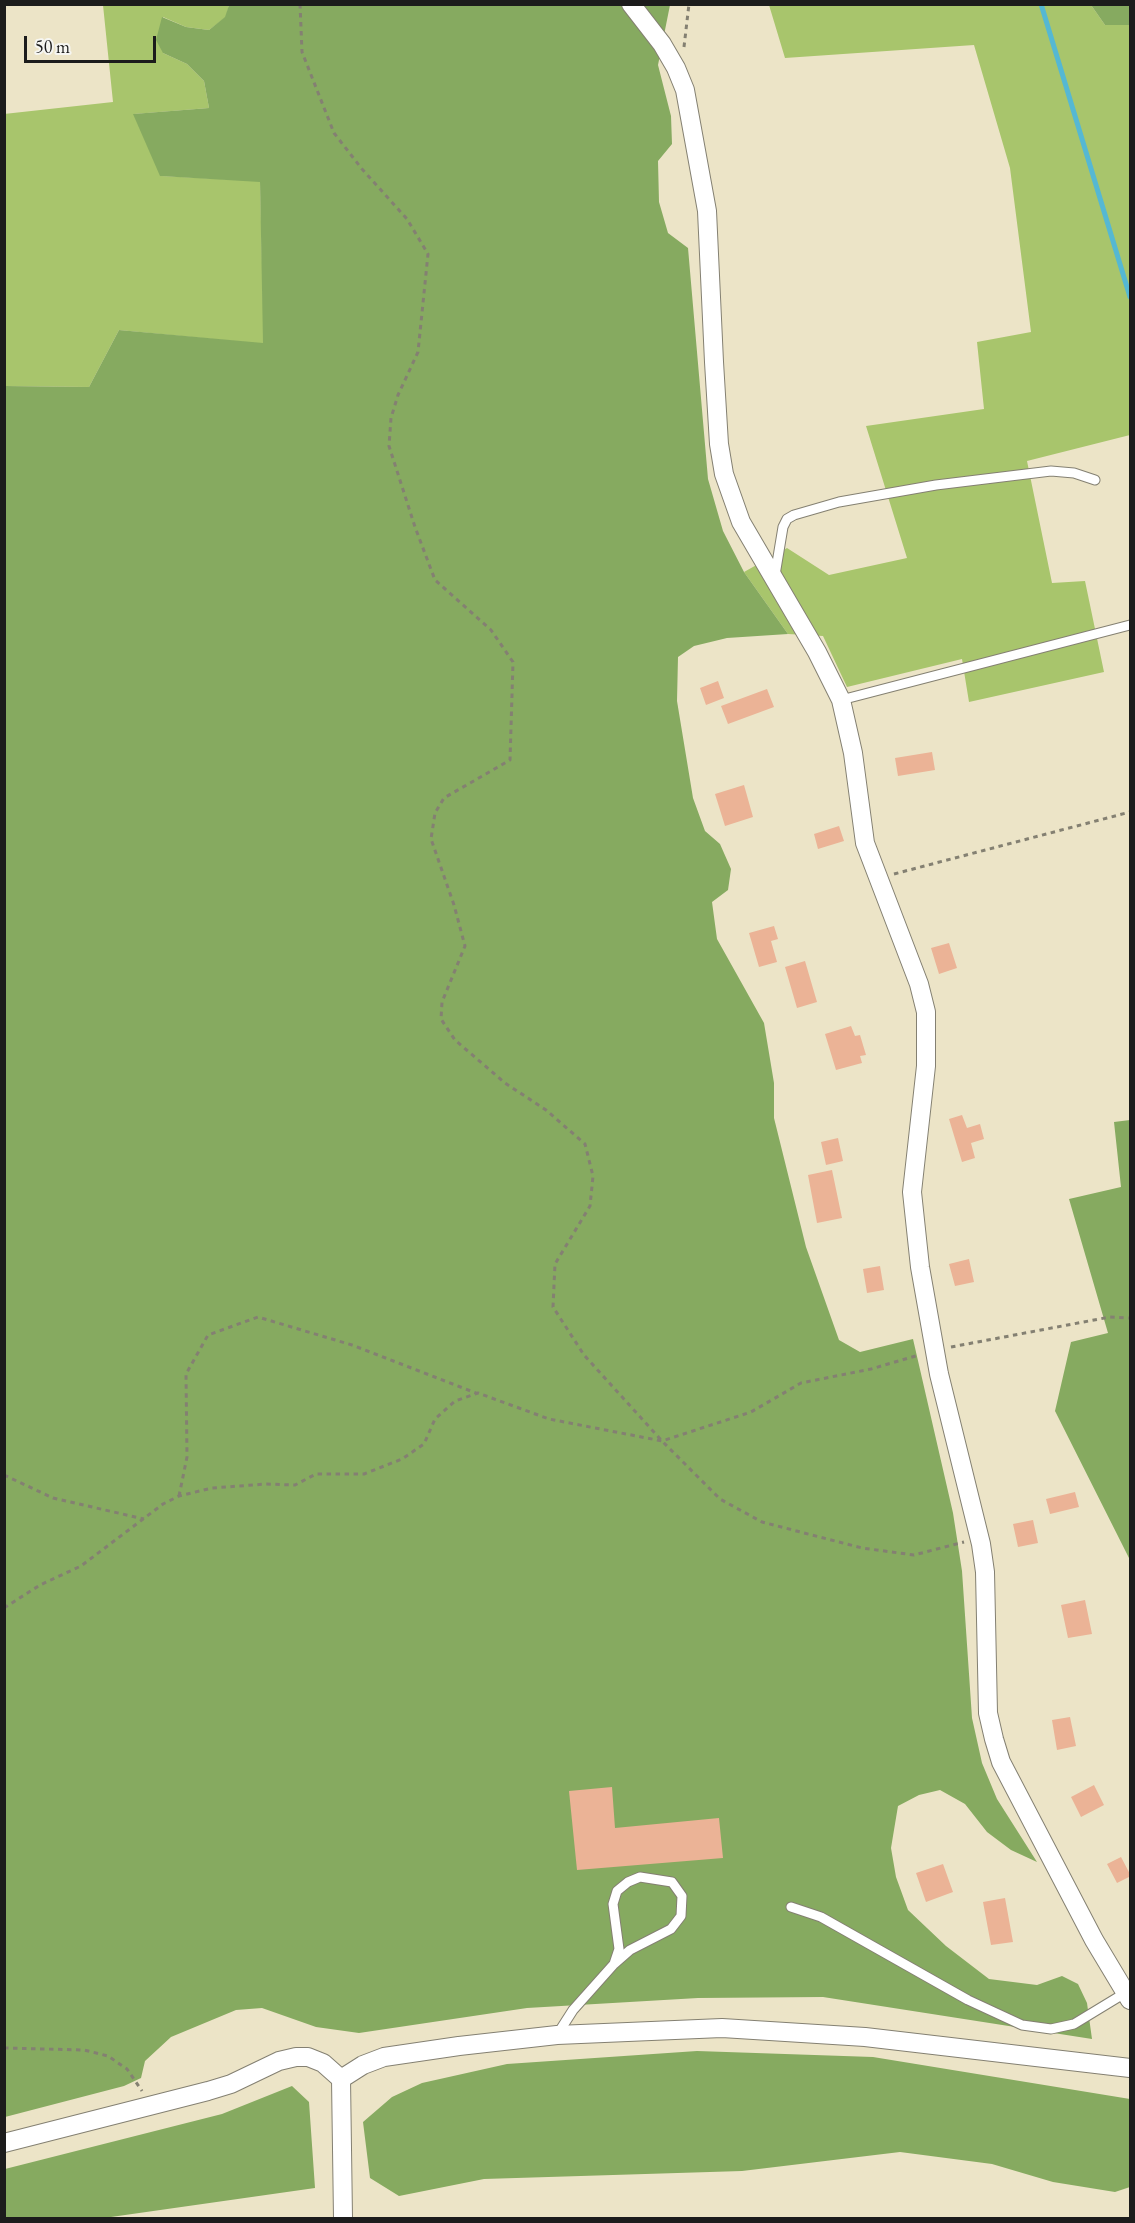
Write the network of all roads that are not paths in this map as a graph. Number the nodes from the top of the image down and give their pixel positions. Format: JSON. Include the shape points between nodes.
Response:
{"nodes":[{"id":1,"x":632,"y":4,"type":"edge"},
{"id":2,"x":1095,"y":480,"type":"dead end"},
{"id":3,"x":774,"y":580,"type":"junction"},
{"id":4,"x":1131,"y":625,"type":"edge"},
{"id":5,"x":841,"y":700,"type":"junction"},
{"id":6,"x":791,"y":1907,"type":"dead end"},
{"id":7,"x":614,"y":1964,"type":"junction"},
{"id":8,"x":1128,"y":1996,"type":"edge"},
{"id":9,"x":557,"y":2035,"type":"junction"},
{"id":10,"x":1131,"y":2068,"type":"edge"},
{"id":11,"x":341,"y":2079,"type":"junction"},
{"id":12,"x":4,"y":2143,"type":"edge"},
{"id":13,"x":343,"y":2212,"type":"edge"}],
"edges":[{"from":1,"to":3,"type":"street","via":[[662,44],[685,90],[707,211],[714,374],[724,474],[741,522]]},
{"from":2,"to":3,"type":"lane","via":[[1051,471],[936,485],[839,502],[794,515],[783,527]]},
{"from":3,"to":5,"type":"street"},
{"from":4,"to":5,"type":"lane"},
{"from":5,"to":8,"type":"street","via":[[853,753],[865,843],[926,1012],[927,1066],[912,1192],[935,1351],[980,1537],[985,1572],[988,1713],[1001,1762],[1094,1940]]},
{"from":6,"to":8,"type":"lane","via":[[821,1917],[968,2000],[1022,2025],[1051,2029],[1074,2024]]},
{"from":7,"to":7,"type":"lane","via":[[620,1936],[613,1904],[617,1891],[640,1878],[672,1882],[682,1896],[681,1917],[672,1929],[630,1950]]},
{"from":7,"to":9,"type":"lane","via":[[573,2010]]},
{"from":9,"to":10,"type":"street","via":[[667,2029],[788,2031]]},
{"from":9,"to":11,"type":"street","via":[[384,2057]]},
{"from":11,"to":12,"type":"street","via":[[323,2063],[296,2057],[231,2084]]},
{"from":11,"to":13,"type":"street"}]}
